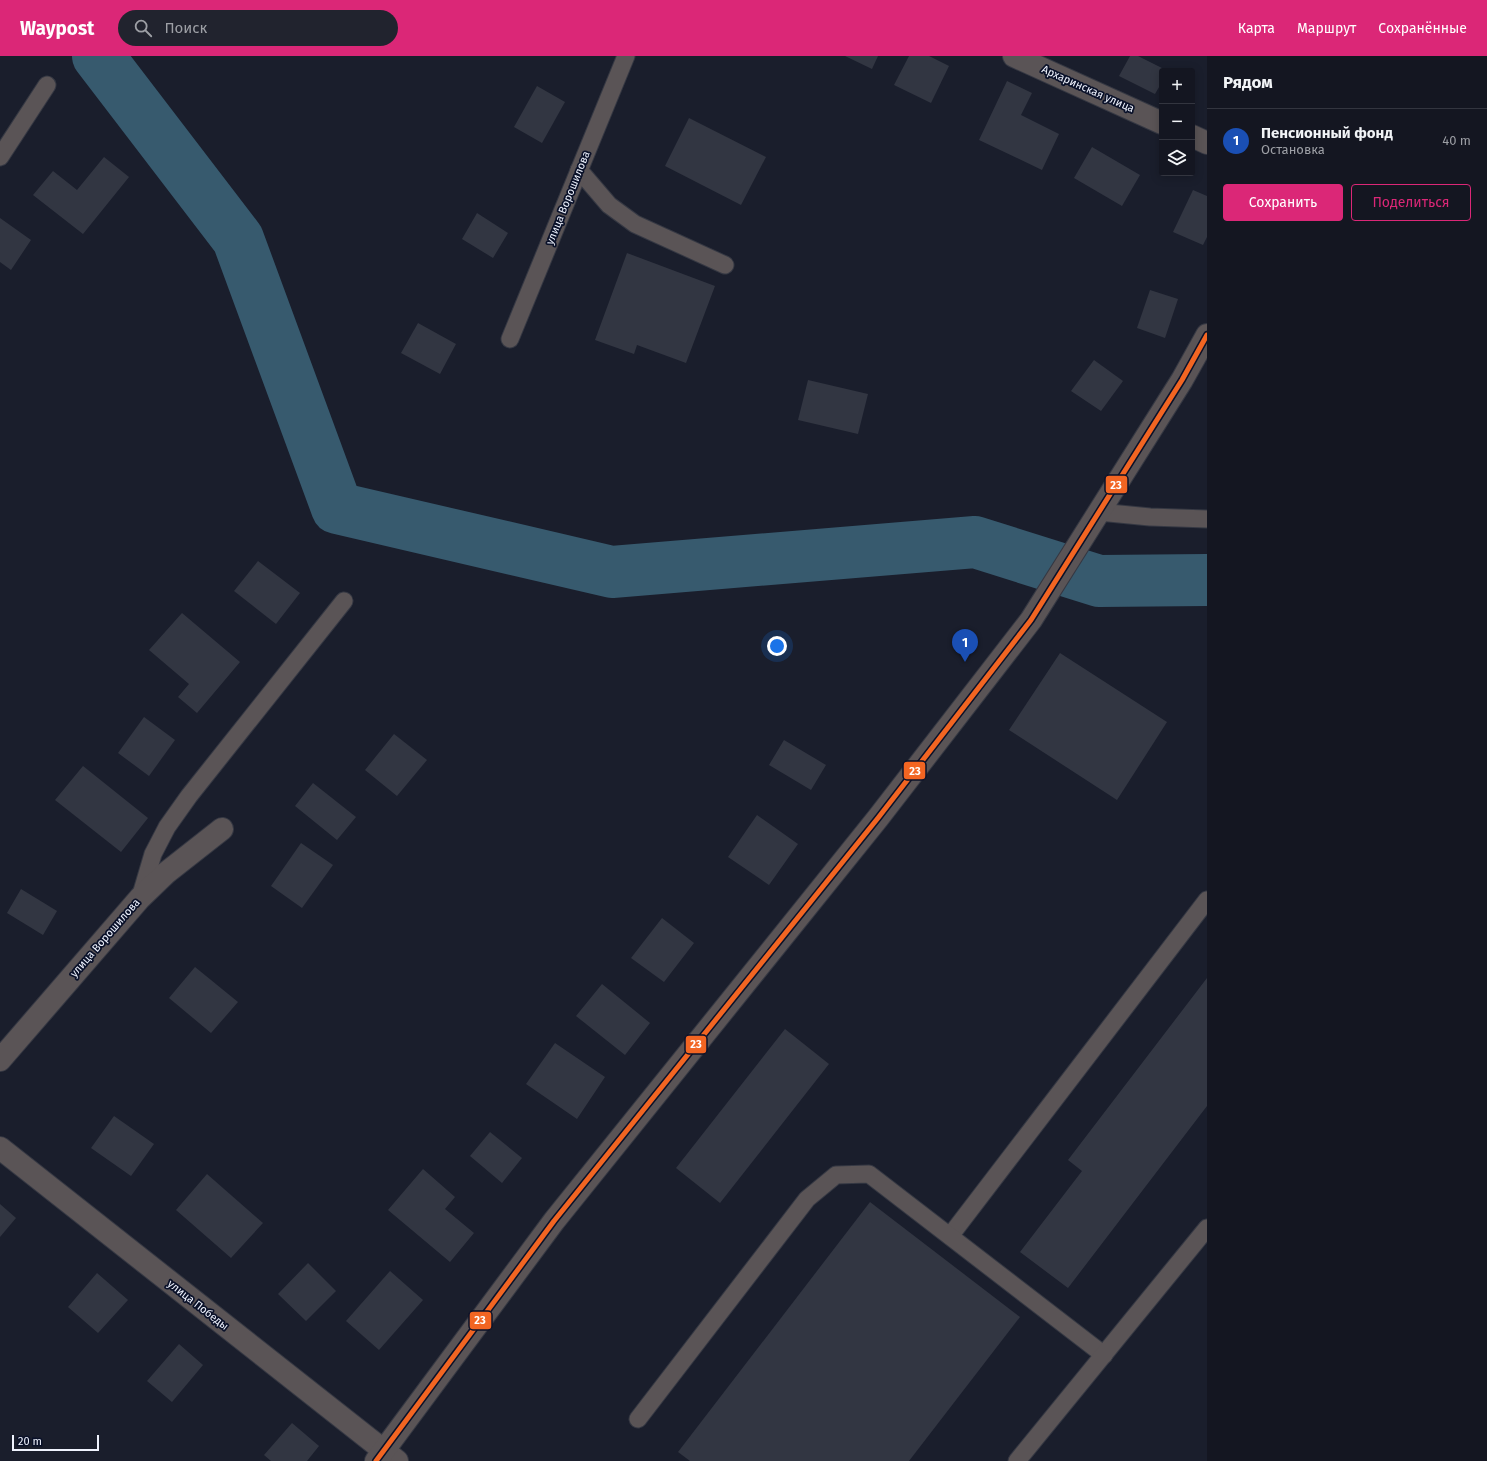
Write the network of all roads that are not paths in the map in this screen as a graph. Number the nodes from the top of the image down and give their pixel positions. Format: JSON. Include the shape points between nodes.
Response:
{"nodes":[{"id":1,"x":626,"y":56,"type":"edge"},
{"id":2,"x":1014,"y":56,"type":"edge"},
{"id":3,"x":46,"y":85,"type":"dead end"},
{"id":4,"x":1159,"y":122,"type":"edge"},
{"id":5,"x":1195,"y":137,"type":"edge"},
{"id":6,"x":1207,"y":143,"type":"edge"},
{"id":7,"x":0,"y":157,"type":"edge"},
{"id":8,"x":579,"y":170,"type":"junction"},
{"id":9,"x":725,"y":265,"type":"dead end"},
{"id":10,"x":1207,"y":335,"type":"edge"},
{"id":11,"x":510,"y":340,"type":"dead end"},
{"id":12,"x":1099,"y":512,"type":"junction"},
{"id":13,"x":1207,"y":519,"type":"edge"},
{"id":14,"x":344,"y":601,"type":"dead end"},
{"id":15,"x":222,"y":829,"type":"dead end"},
{"id":16,"x":140,"y":898,"type":"junction"},
{"id":17,"x":1207,"y":900,"type":"edge"},
{"id":18,"x":0,"y":1060,"type":"edge"},
{"id":19,"x":0,"y":1148,"type":"edge"},
{"id":20,"x":1207,"y":1228,"type":"edge"},
{"id":21,"x":950,"y":1236,"type":"junction"},
{"id":22,"x":1104,"y":1355,"type":"junction"},
{"id":23,"x":638,"y":1418,"type":"dead end"},
{"id":24,"x":386,"y":1458,"type":"edge"},
{"id":25,"x":1017,"y":1461,"type":"edge"}],
"edges":[{"from":1,"to":8,"type":"lane","name":"улица Ворошилова"},
{"from":2,"to":4,"type":"street","name":"Архаринская улица"},
{"from":3,"to":7,"type":"lane"},
{"from":5,"to":6,"type":"street"},
{"from":8,"to":9,"type":"lane","via":[[609,205],[635,224]]},
{"from":8,"to":11,"type":"lane","name":"улица Ворошилова"},
{"from":10,"to":12,"type":"street","via":[[1182,380]]},
{"from":12,"to":13,"type":"lane"},
{"from":12,"to":24,"type":"street","via":[[1030,620],[873,824],[554,1221]]},
{"from":14,"to":16,"type":"lane","via":[[166,827],[153,854]]},
{"from":15,"to":16,"type":"street","name":"улица Ворошилова","via":[[166,873]]},
{"from":16,"to":18,"type":"street","name":"улица Ворошилова"},
{"from":17,"to":21,"type":"lane"},
{"from":19,"to":24,"type":"street","name":"улица Победы"},
{"from":20,"to":22,"type":"lane"},
{"from":21,"to":22,"type":"lane"},
{"from":21,"to":23,"type":"lane","via":[[869,1174],[836,1175],[807,1199]]},
{"from":22,"to":25,"type":"lane"}]}
